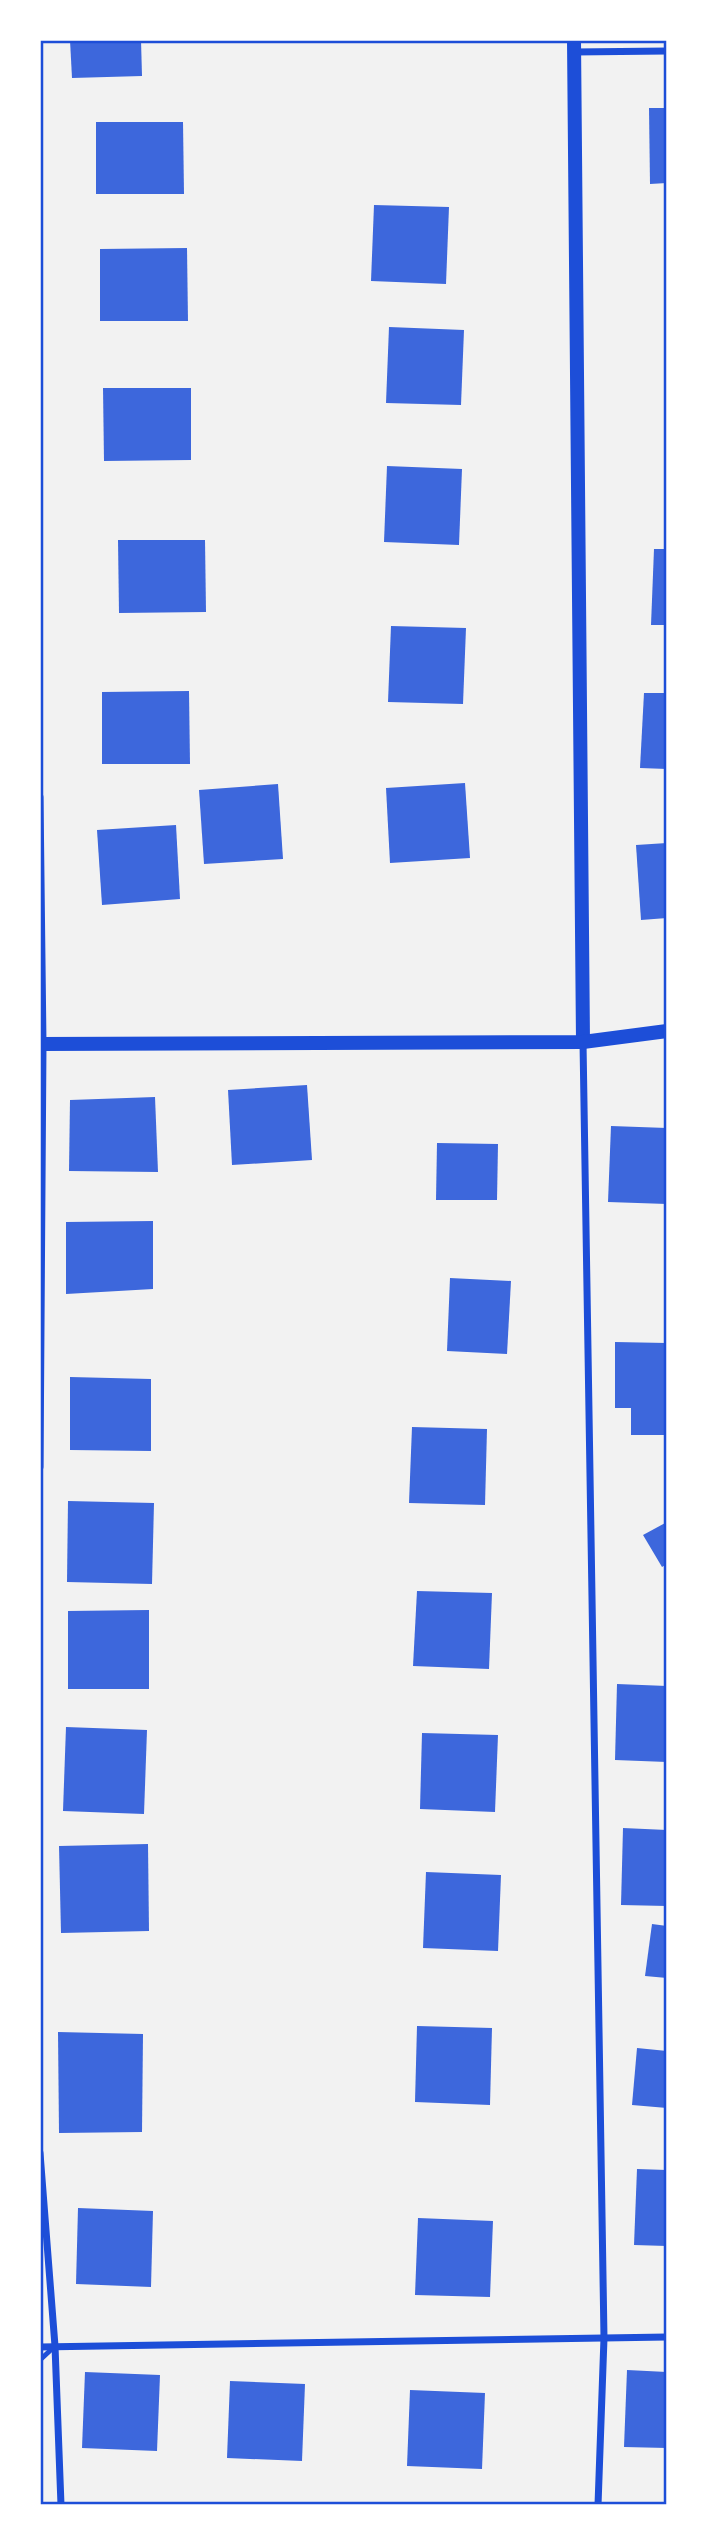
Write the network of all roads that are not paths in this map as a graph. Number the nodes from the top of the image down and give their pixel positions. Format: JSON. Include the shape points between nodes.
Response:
{"nodes":[{"id":1,"x":574,"y":46,"type":"edge"},
{"id":2,"x":667,"y":51,"type":"edge"},
{"id":3,"x":40,"y":797,"type":"edge"},
{"id":4,"x":667,"y":1031,"type":"edge"},
{"id":5,"x":583,"y":1042,"type":"junction"},
{"id":6,"x":42,"y":1044,"type":"edge"},
{"id":7,"x":40,"y":1467,"type":"edge"},
{"id":8,"x":40,"y":2153,"type":"edge"},
{"id":9,"x":667,"y":2337,"type":"edge"},
{"id":10,"x":604,"y":2338,"type":"junction"},
{"id":11,"x":55,"y":2346,"type":"junction"},
{"id":12,"x":40,"y":2347,"type":"edge"},
{"id":13,"x":40,"y":2360,"type":"edge"},
{"id":14,"x":61,"y":2505,"type":"edge"},
{"id":15,"x":598,"y":2505,"type":"edge"}],
"edges":[{"from":1,"to":2,"type":"street"},
{"from":1,"to":5,"type":"main road"},
{"from":3,"to":6,"type":"street"},
{"from":4,"to":5,"type":"main road"},
{"from":5,"to":6,"type":"main road"},
{"from":5,"to":10,"type":"street"},
{"from":6,"to":7,"type":"street"},
{"from":8,"to":11,"type":"street"},
{"from":9,"to":10,"type":"street"},
{"from":10,"to":11,"type":"street"},
{"from":10,"to":15,"type":"street"},
{"from":11,"to":12,"type":"street"},
{"from":11,"to":13,"type":"lane"},
{"from":11,"to":14,"type":"street"}]}
